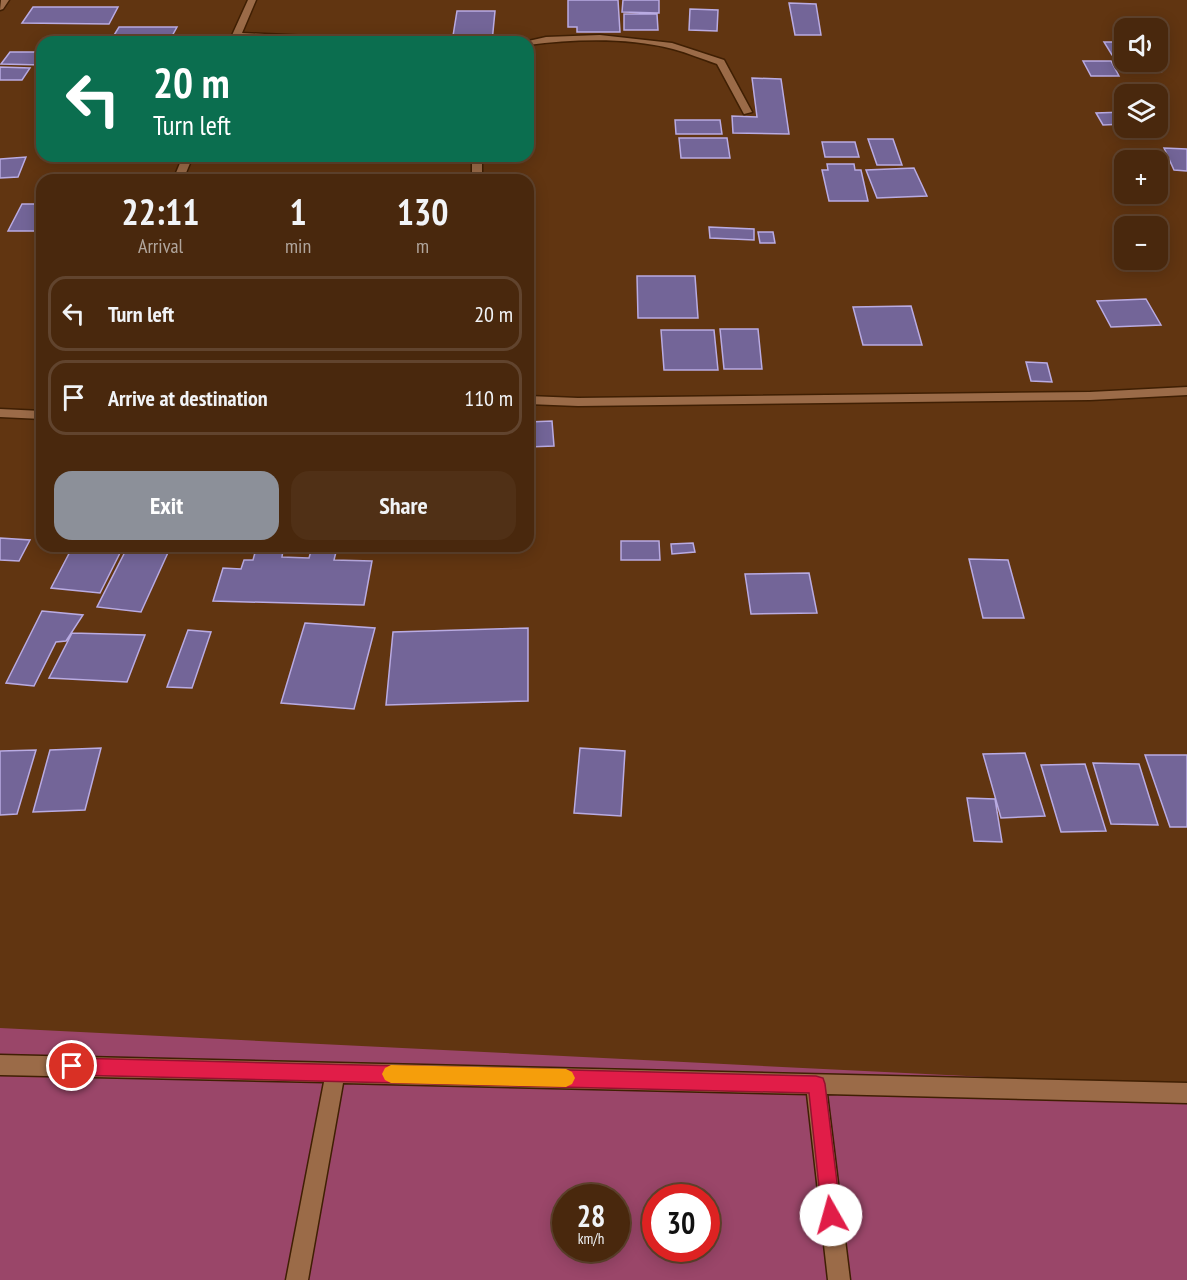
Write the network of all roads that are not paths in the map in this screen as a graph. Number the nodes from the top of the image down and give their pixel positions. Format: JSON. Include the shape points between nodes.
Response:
{"nodes":[{"id":1,"x":5,"y":0,"type":"edge"},
{"id":2,"x":252,"y":0,"type":"edge"},
{"id":3,"x":0,"y":7,"type":"edge"},
{"id":4,"x":236,"y":36,"type":"edge"},
{"id":5,"x":534,"y":41,"type":"edge"},
{"id":6,"x":747,"y":112,"type":"dead end"},
{"id":7,"x":1187,"y":390,"type":"edge"},
{"id":8,"x":534,"y":400,"type":"edge"},
{"id":9,"x":0,"y":413,"type":"edge"},
{"id":10,"x":36,"y":415,"type":"edge"},
{"id":11,"x":0,"y":1065,"type":"edge"},
{"id":12,"x":335,"y":1072,"type":"junction"},
{"id":13,"x":816,"y":1084,"type":"junction"},
{"id":14,"x":1187,"y":1093,"type":"edge"},
{"id":15,"x":297,"y":1280,"type":"edge"},
{"id":16,"x":839,"y":1280,"type":"edge"}],
"edges":[{"from":1,"to":3,"type":"street"},
{"from":2,"to":4,"type":"street"},
{"from":5,"to":6,"type":"street","via":[[620,39],[672,46],[721,62]]},
{"from":7,"to":8,"type":"street","via":[[1090,396]]},
{"from":9,"to":10,"type":"street"},
{"from":11,"to":12,"type":"street"},
{"from":12,"to":13,"type":"street"},
{"from":12,"to":15,"type":"street"},
{"from":13,"to":14,"type":"street"},
{"from":13,"to":16,"type":"street"}]}
